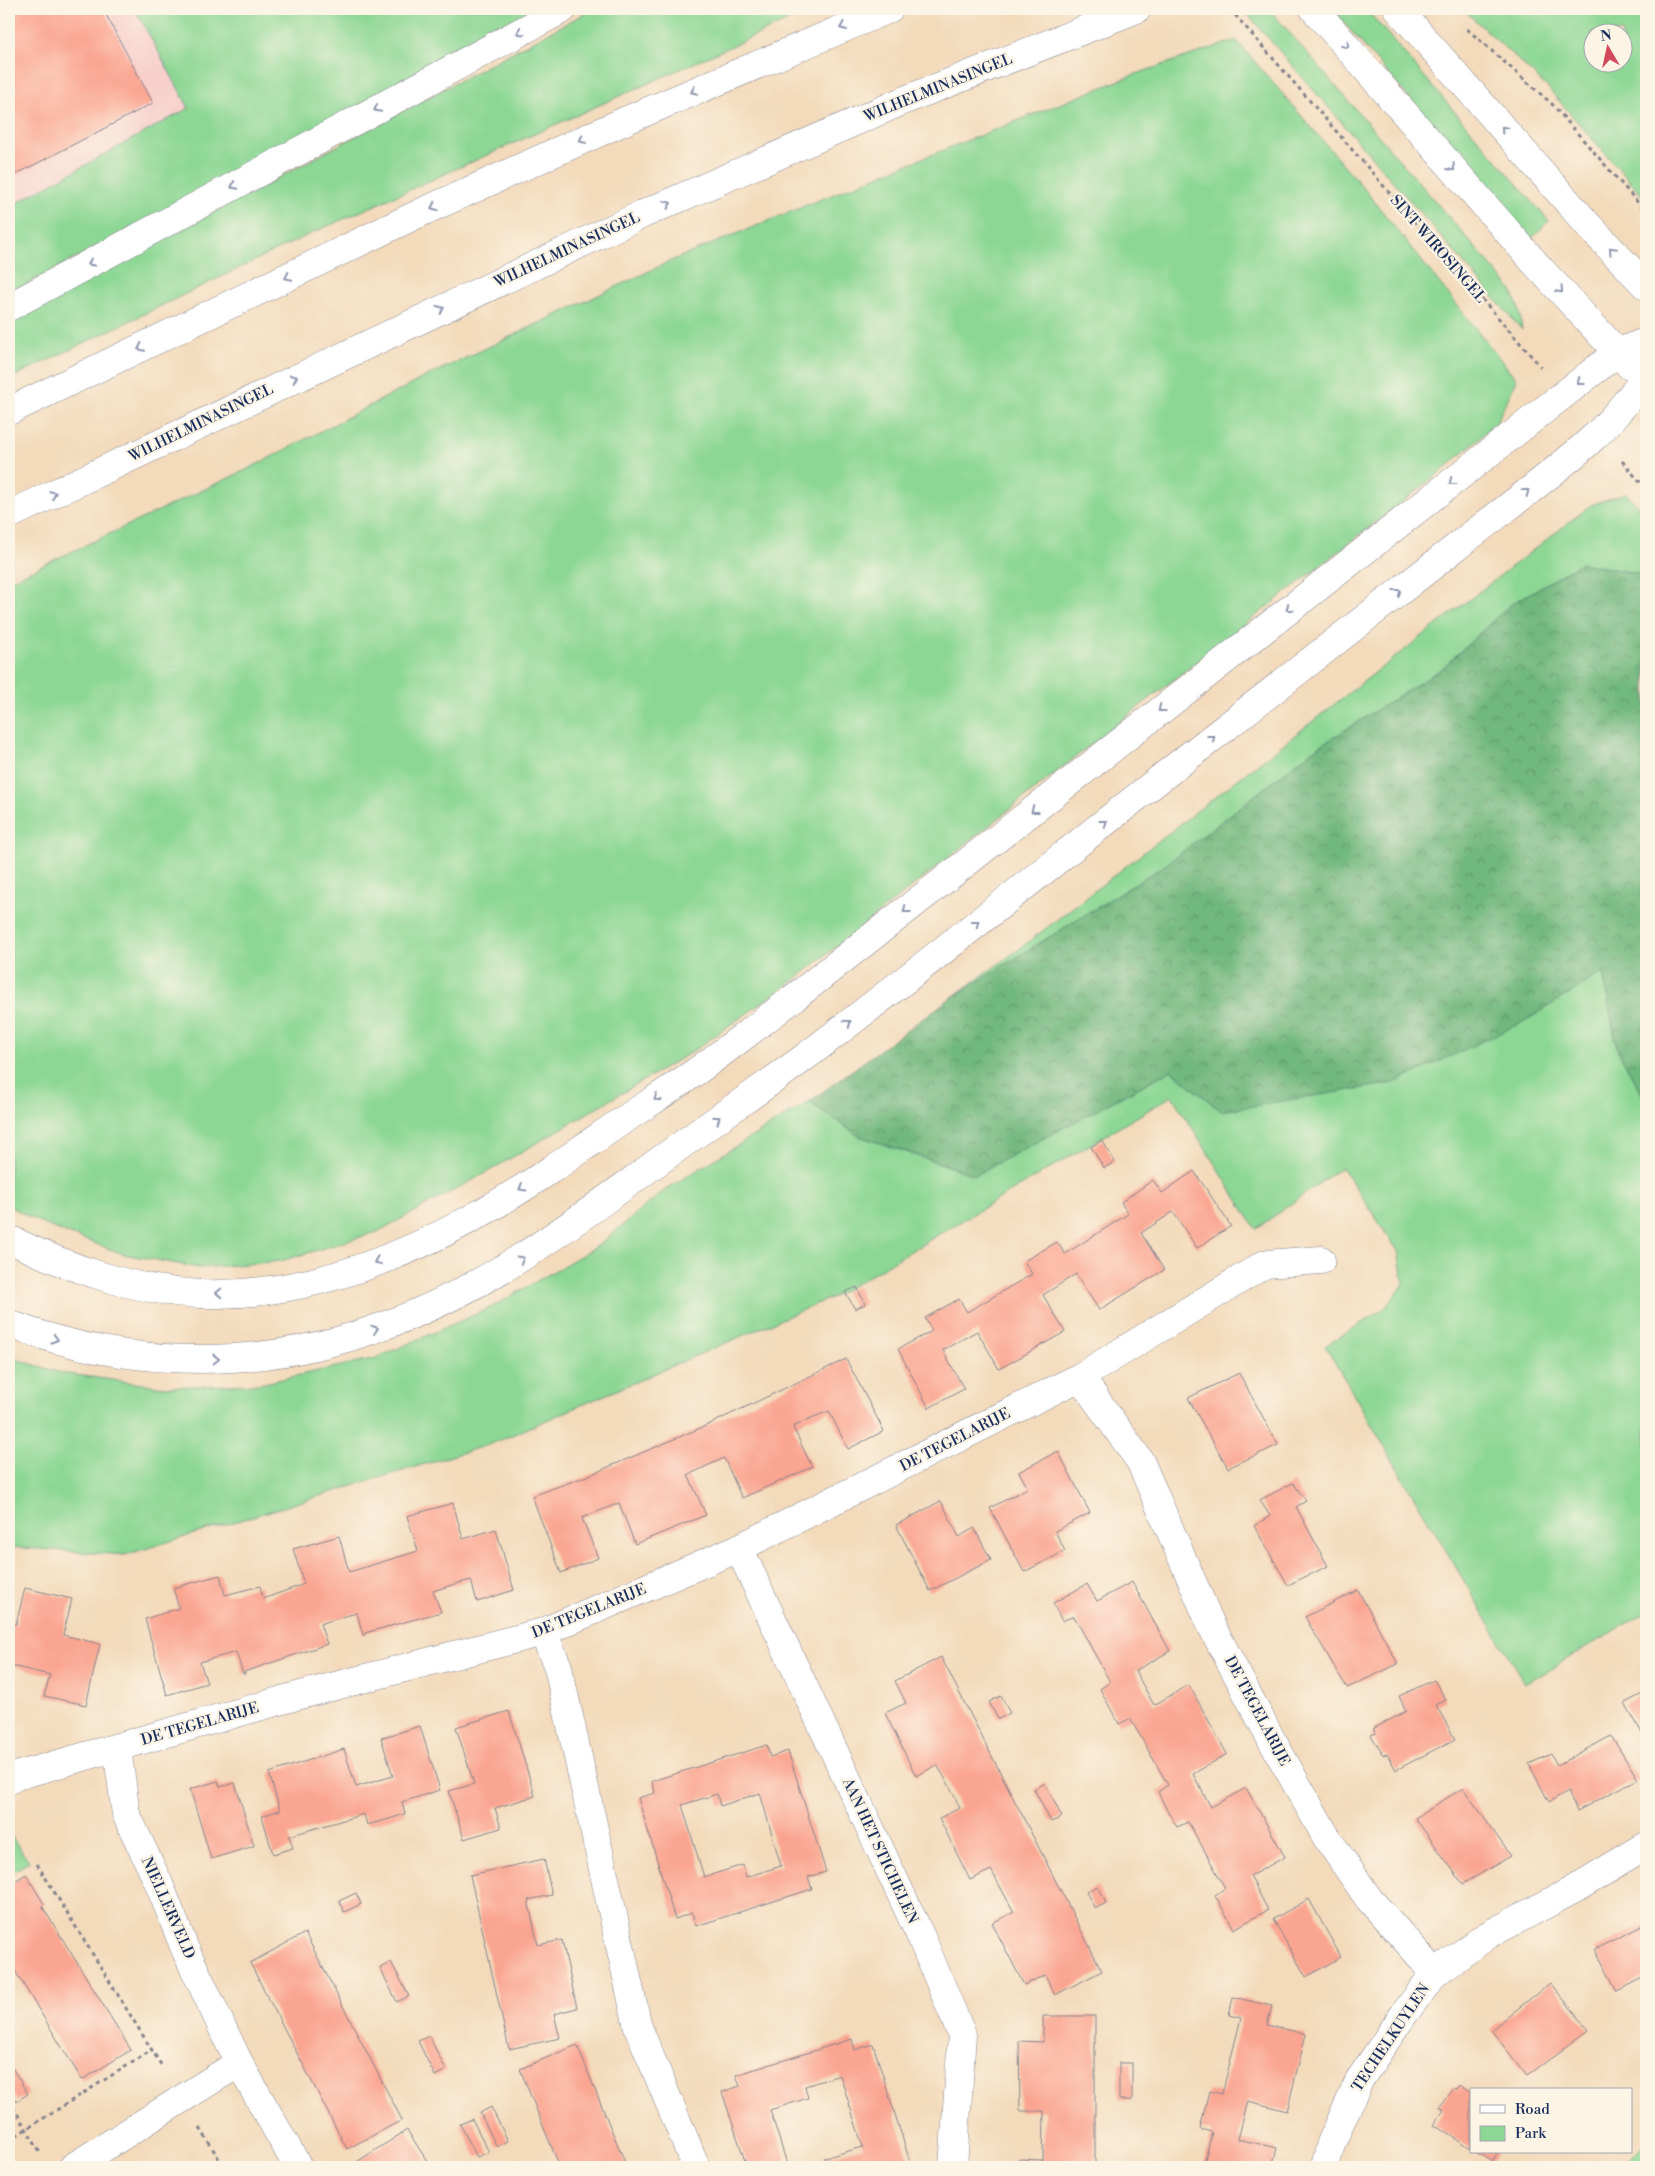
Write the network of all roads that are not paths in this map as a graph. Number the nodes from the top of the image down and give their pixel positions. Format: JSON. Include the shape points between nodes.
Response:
{"nodes":[{"id":1,"x":563,"y":9,"type":"edge"},
{"id":2,"x":889,"y":9,"type":"edge"},
{"id":3,"x":1137,"y":9,"type":"edge"},
{"id":4,"x":1314,"y":9,"type":"edge"},
{"id":5,"x":1398,"y":9,"type":"edge"},
{"id":6,"x":1646,"y":286,"type":"edge"},
{"id":7,"x":9,"y":308,"type":"edge"},
{"id":8,"x":1646,"y":342,"type":"edge"},
{"id":9,"x":1618,"y":352,"type":"junction"},
{"id":10,"x":1645,"y":382,"type":"edge"},
{"id":11,"x":9,"y":412,"type":"edge"},
{"id":12,"x":9,"y":515,"type":"edge"},
{"id":13,"x":9,"y":1239,"type":"edge"},
{"id":14,"x":1321,"y":1260,"type":"dead end"},
{"id":15,"x":9,"y":1324,"type":"edge"},
{"id":16,"x":1080,"y":1377,"type":"junction"},
{"id":17,"x":739,"y":1548,"type":"junction"},
{"id":18,"x":543,"y":1632,"type":"junction"},
{"id":19,"x":117,"y":1748,"type":"junction"},
{"id":20,"x":9,"y":1780,"type":"edge"},
{"id":21,"x":1646,"y":1846,"type":"edge"},
{"id":22,"x":1435,"y":1973,"type":"junction"},
{"id":23,"x":239,"y":2064,"type":"junction"},
{"id":24,"x":73,"y":2167,"type":"edge"},
{"id":25,"x":298,"y":2167,"type":"edge"},
{"id":26,"x":696,"y":2167,"type":"edge"},
{"id":27,"x":953,"y":2167,"type":"edge"},
{"id":28,"x":1325,"y":2167,"type":"edge"}],
"edges":[{"from":1,"to":7,"type":"main road","one_way":true},
{"from":2,"to":11,"type":"main road","one_way":true,"via":[[627,120],[429,209]]},
{"from":12,"to":3,"type":"main road","name":"WILHELMINASINGEL","one_way":true,"via":[[641,215],[905,100]]},
{"from":4,"to":9,"type":"main road","one_way":true,"via":[[1535,263]]},
{"from":6,"to":5,"type":"main road","one_way":true,"via":[[1588,225]]},
{"from":8,"to":9,"type":"main road"},
{"from":9,"to":10,"type":"main road"},
{"from":9,"to":13,"type":"main road","one_way":true,"via":[[804,990],[697,1070],[549,1172],[463,1222],[372,1264],[328,1278],[244,1293],[200,1294],[111,1279],[52,1260]]},
{"from":15,"to":10,"type":"main road","one_way":true,"via":[[93,1349],[143,1357],[181,1360],[255,1357],[324,1345],[358,1335],[435,1305],[531,1253],[799,1061],[1598,434]]},
{"from":14,"to":16,"type":"main road","name":"DE TEGELARIJE","via":[[1265,1264]]},
{"from":16,"to":17,"type":"main road","name":"DE TEGELARIJE"},
{"from":16,"to":22,"type":"main road","name":"DE TEGELARIJE","via":[[1140,1461],[1212,1627],[1327,1838],[1369,1899]]},
{"from":17,"to":18,"type":"main road","name":"DE TEGELARIJE"},
{"from":17,"to":27,"type":"main road","name":"AAN HET STICHELEN","via":[[921,1937],[962,2035]]},
{"from":18,"to":19,"type":"main road","name":"DE TEGELARIJE","via":[[294,1697]]},
{"from":18,"to":26,"type":"main road","via":[[558,1667],[638,2027]]},
{"from":19,"to":20,"type":"main road","name":"DE TEGELARIJE"},
{"from":19,"to":23,"type":"main road","name":"NIELLERVELD","via":[[126,1814]]},
{"from":21,"to":22,"type":"main road","name":"TECHELKUYLEN","via":[[1573,1890],[1488,1935]]},
{"from":22,"to":28,"type":"main road","name":"TECHELKUYLEN","via":[[1360,2079],[1331,2143]]},
{"from":23,"to":24,"type":"main road"},
{"from":23,"to":25,"type":"main road","name":"NIELLERVELD"}]}
